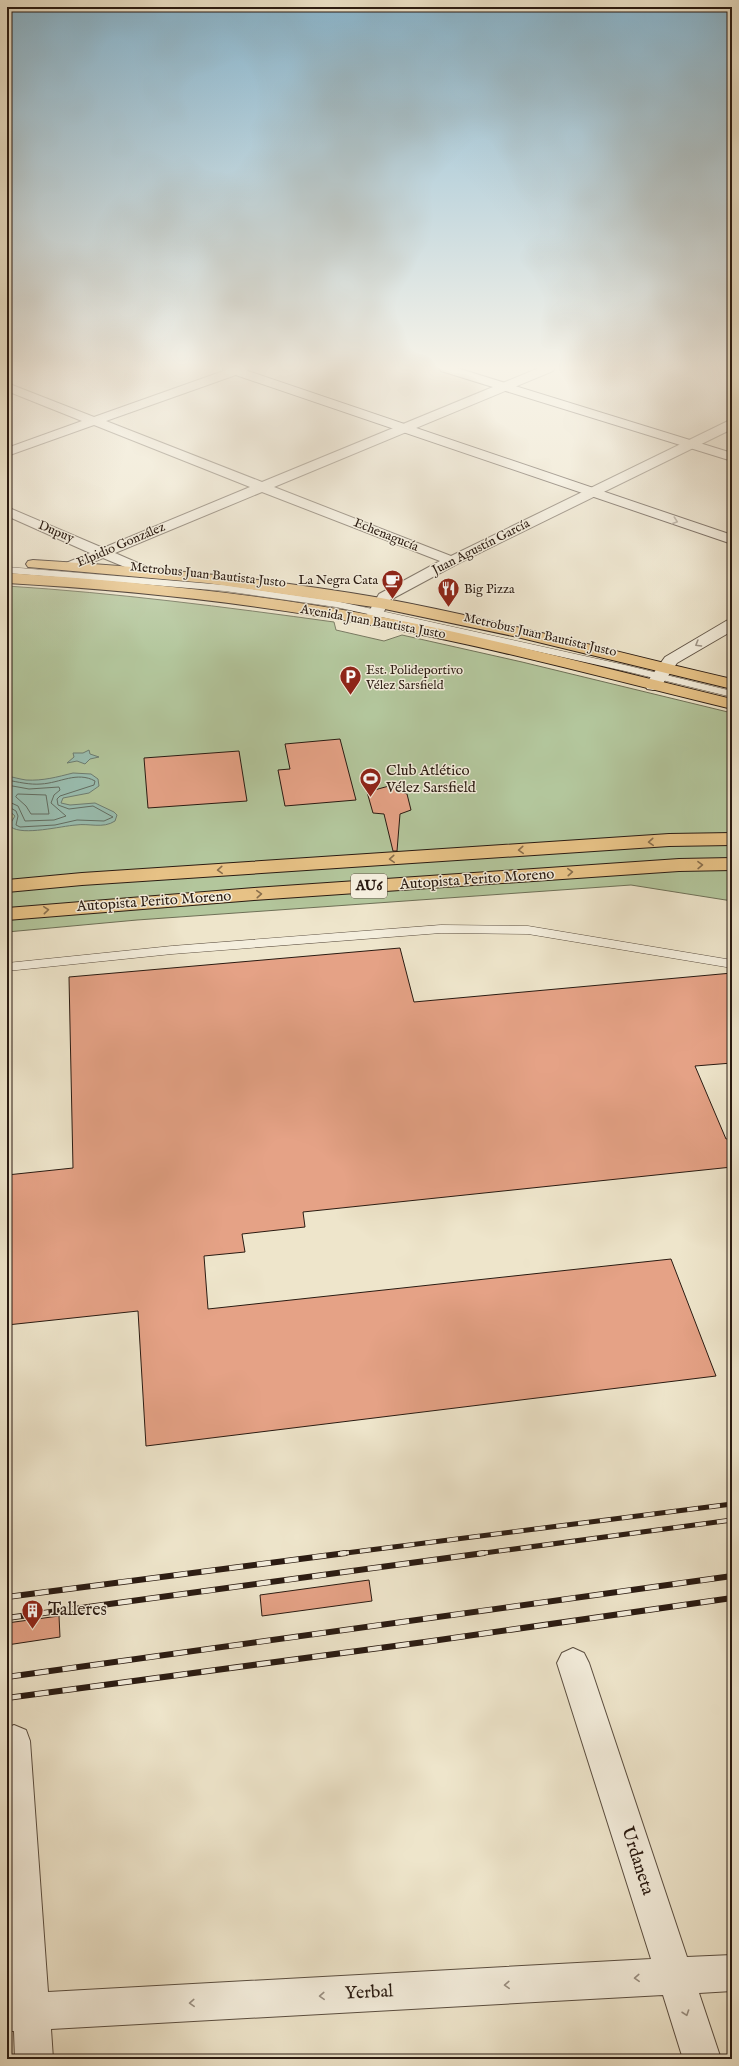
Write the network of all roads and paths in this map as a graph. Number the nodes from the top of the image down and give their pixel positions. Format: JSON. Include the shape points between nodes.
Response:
{"nodes":[{"id":1,"x":206,"y":464,"type":"edge"},
{"id":2,"x":314,"y":464,"type":"edge"},
{"id":3,"x":510,"y":464,"type":"edge"},
{"id":4,"x":649,"y":464,"type":"edge"},
{"id":5,"x":262,"y":486,"type":"junction"},
{"id":6,"x":591,"y":493,"type":"junction"},
{"id":7,"x":7,"y":511,"type":"edge"},
{"id":8,"x":732,"y":540,"type":"edge"},
{"id":9,"x":102,"y":552,"type":"junction"},
{"id":10,"x":452,"y":561,"type":"junction"},
{"id":11,"x":7,"y":563,"type":"edge"},
{"id":12,"x":71,"y":566,"type":"junction"},
{"id":13,"x":7,"y":570,"type":"edge"},
{"id":14,"x":149,"y":573,"type":"junction"},
{"id":15,"x":7,"y":578,"type":"edge"},
{"id":16,"x":376,"y":612,"type":"junction"},
{"id":17,"x":732,"y":624,"type":"edge"},
{"id":18,"x":659,"y":676,"type":"junction"},
{"id":19,"x":732,"y":684,"type":"edge"},
{"id":20,"x":732,"y":694,"type":"edge"},
{"id":21,"x":732,"y":704,"type":"edge"},
{"id":22,"x":732,"y":839,"type":"edge"},
{"id":23,"x":732,"y":864,"type":"edge"},
{"id":24,"x":7,"y":886,"type":"edge"},
{"id":25,"x":7,"y":914,"type":"edge"},
{"id":26,"x":732,"y":964,"type":"edge"},
{"id":27,"x":7,"y":967,"type":"edge"},
{"id":28,"x":573,"y":1663,"type":"dead end"},
{"id":29,"x":14,"y":1741,"type":"dead end"},
{"id":30,"x":732,"y":1973,"type":"edge"},
{"id":31,"x":674,"y":1976,"type":"junction"},
{"id":32,"x":19,"y":2012,"type":"edge"},
{"id":33,"x":34,"y":2059,"type":"edge"},
{"id":34,"x":702,"y":2059,"type":"edge"}],
"edges":[{"from":1,"to":5,"type":"street","name":"Echenagucía"},
{"from":2,"to":5,"type":"street","name":"Elpidio González"},
{"from":3,"to":6,"type":"street"},
{"from":4,"to":6,"type":"street","name":"Juan Agustín García"},
{"from":5,"to":9,"type":"street","name":"Elpidio González"},
{"from":5,"to":10,"type":"street","name":"Echenagucía"},
{"from":6,"to":8,"type":"street","one_way":true},
{"from":6,"to":10,"type":"street","name":"Juan Agustín García"},
{"from":7,"to":9,"type":"street","name":"Dupuy"},
{"from":9,"to":12,"type":"street","name":"Elpidio González"},
{"from":9,"to":14,"type":"street","name":"Dupuy"},
{"from":10,"to":16,"type":"street","name":"Juan Agustín García","via":[[384,597]]},
{"from":11,"to":12,"type":"main road","name":"Avenida Juan Bautista Justo"},
{"from":12,"to":14,"type":"main road","name":"Avenida Juan Bautista Justo"},
{"from":13,"to":16,"type":"lane","name":"Metrobus Juan Bautista Justo","via":[[225,588]]},
{"from":14,"to":16,"type":"main road","name":"Avenida Juan Bautista Justo","via":[[227,581]]},
{"from":15,"to":16,"type":"main road","name":"Avenida Juan Bautista Justo","via":[[144,588]]},
{"from":16,"to":18,"type":"main road","name":"Avenida Juan Bautista Justo","via":[[456,638]]},
{"from":17,"to":18,"type":"street","one_way":true,"via":[[671,660]]},
{"from":18,"to":19,"type":"main road","name":"Avenida Juan Bautista Justo"},
{"from":18,"to":20,"type":"lane"},
{"from":18,"to":21,"type":"main road","name":"Avenida Juan Bautista Justo"},
{"from":22,"to":24,"type":"main road","name":"Autopista Perito Moreno","number":"AU6","one_way":true,"via":[[661,841]]},
{"from":25,"to":23,"type":"main road","name":"Autopista Perito Moreno","number":"AU6","one_way":true,"via":[[246,894],[679,865]]},
{"from":26,"to":27,"type":"lane","via":[[528,930],[441,929],[172,950]]},
{"from":28,"to":31,"type":"street","name":"Urdaneta"},
{"from":29,"to":32,"type":"street"},
{"from":30,"to":31,"type":"street","name":"Yerbal"},
{"from":31,"to":32,"type":"street","name":"Yerbal","one_way":true},
{"from":31,"to":34,"type":"street","name":"Urdaneta","one_way":true},
{"from":32,"to":33,"type":"street"}]}
